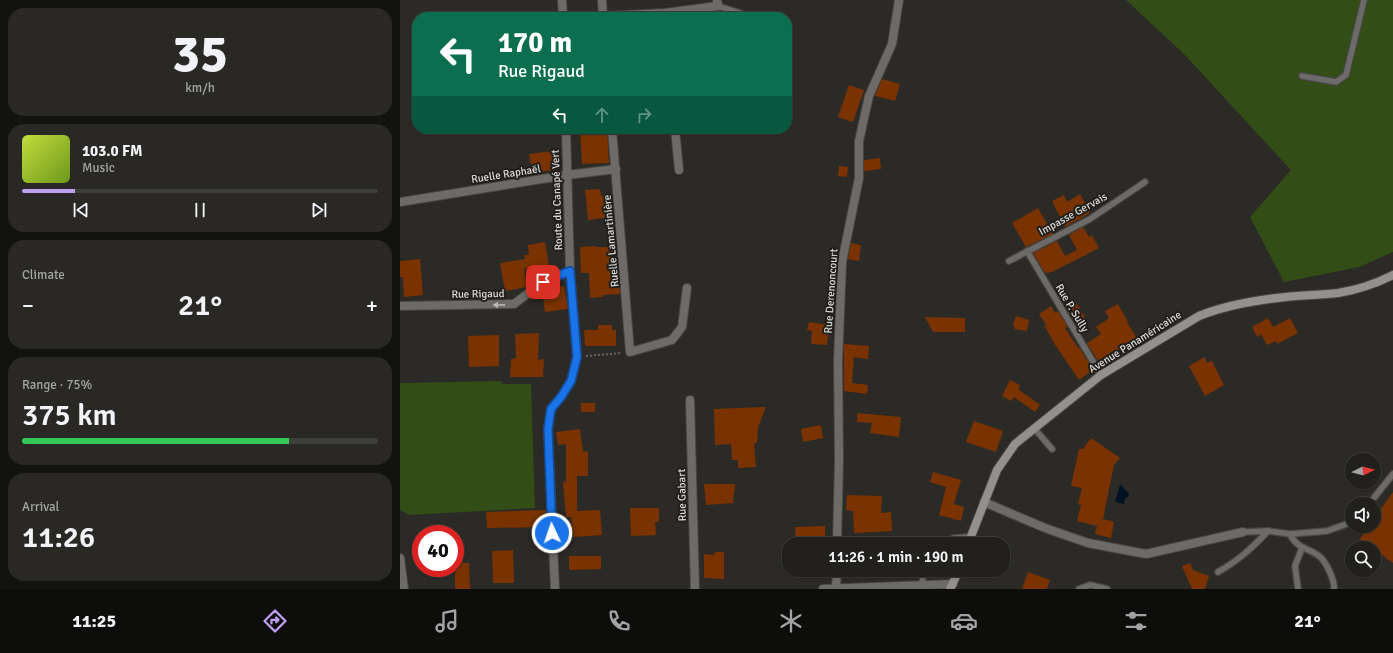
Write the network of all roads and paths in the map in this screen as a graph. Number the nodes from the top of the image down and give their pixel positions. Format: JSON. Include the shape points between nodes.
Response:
{"nodes":[{"id":1,"x":562,"y":0,"type":"edge"},
{"id":2,"x":602,"y":0,"type":"edge"},
{"id":3,"x":899,"y":0,"type":"edge"},
{"id":4,"x":1364,"y":0,"type":"edge"},
{"id":5,"x":718,"y":3,"type":"edge"},
{"id":6,"x":563,"y":12,"type":"edge"},
{"id":7,"x":603,"y":12,"type":"edge"},
{"id":8,"x":678,"y":12,"type":"edge"},
{"id":9,"x":738,"y":12,"type":"edge"},
{"id":10,"x":1302,"y":76,"type":"dead end"},
{"id":11,"x":566,"y":134,"type":"edge"},
{"id":12,"x":612,"y":134,"type":"edge"},
{"id":13,"x":675,"y":134,"type":"edge"},
{"id":14,"x":616,"y":169,"type":"junction"},
{"id":15,"x":679,"y":170,"type":"dead end"},
{"id":16,"x":567,"y":176,"type":"junction"},
{"id":17,"x":1145,"y":182,"type":"dead end"},
{"id":18,"x":400,"y":202,"type":"edge"},
{"id":19,"x":1027,"y":251,"type":"junction"},
{"id":20,"x":1009,"y":261,"type":"dead end"},
{"id":21,"x":570,"y":271,"type":"junction"},
{"id":22,"x":1393,"y":275,"type":"edge"},
{"id":23,"x":687,"y":288,"type":"dead end"},
{"id":24,"x":400,"y":306,"type":"edge"},
{"id":25,"x":630,"y":352,"type":"junction"},
{"id":26,"x":577,"y":357,"type":"junction"},
{"id":27,"x":1101,"y":375,"type":"junction"},
{"id":28,"x":690,"y":400,"type":"dead end"},
{"id":29,"x":1034,"y":428,"type":"junction"},
{"id":30,"x":1052,"y":449,"type":"dead end"},
{"id":31,"x":1393,"y":474,"type":"edge"},
{"id":32,"x":1375,"y":497,"type":"edge"},
{"id":33,"x":984,"y":502,"type":"junction"},
{"id":34,"x":1345,"y":525,"type":"edge"},
{"id":35,"x":1268,"y":531,"type":"junction"},
{"id":36,"x":1243,"y":532,"type":"joint"},
{"id":37,"x":1290,"y":534,"type":"junction"},
{"id":38,"x":837,"y":537,"type":"edge"},
{"id":39,"x":971,"y":537,"type":"edge"},
{"id":40,"x":1302,"y":548,"type":"junction"},
{"id":41,"x":400,"y":558,"type":"edge"},
{"id":42,"x":1218,"y":572,"type":"dead end"},
{"id":43,"x":837,"y":577,"type":"edge"},
{"id":44,"x":923,"y":577,"type":"edge"},
{"id":45,"x":922,"y":584,"type":"junction"},
{"id":46,"x":952,"y":586,"type":"edge"},
{"id":47,"x":404,"y":589,"type":"edge"},
{"id":48,"x":554,"y":589,"type":"edge"},
{"id":49,"x":695,"y":589,"type":"edge"},
{"id":50,"x":823,"y":589,"type":"edge"},
{"id":51,"x":836,"y":589,"type":"edge"},
{"id":52,"x":1079,"y":589,"type":"edge"},
{"id":53,"x":1107,"y":589,"type":"edge"},
{"id":54,"x":1298,"y":589,"type":"edge"},
{"id":55,"x":1334,"y":589,"type":"edge"}],
"edges":[{"from":1,"to":6,"type":"street"},
{"from":2,"to":7,"type":"street"},
{"from":3,"to":38,"type":"street","name":"Rue Derenoncourt","via":[[892,44],[869,96],[859,141],[859,178],[842,262],[838,362]]},
{"from":4,"to":10,"type":"lane","via":[[1346,75],[1336,82]]},
{"from":5,"to":8,"type":"street"},
{"from":5,"to":9,"type":"lane"},
{"from":11,"to":16,"type":"street","name":"Route du Canapé Vert"},
{"from":12,"to":14,"type":"street","name":"Ruelle Lamartinière"},
{"from":13,"to":15,"type":"street"},
{"from":14,"to":16,"type":"street","name":"Ruelle Raphaël"},
{"from":14,"to":25,"type":"street","name":"Ruelle Lamartinière"},
{"from":16,"to":18,"type":"street","name":"Ruelle Raphaël"},
{"from":16,"to":21,"type":"street","name":"Route du Canapé Vert"},
{"from":17,"to":19,"type":"lane","name":"Impasse Gervais","via":[[1090,219]]},
{"from":19,"to":20,"type":"lane","name":"Impasse Gervais"},
{"from":19,"to":27,"type":"lane","name":"Rue P. Sully"},
{"from":21,"to":24,"type":"street","name":"Rue Rigaud","one_way":true,"via":[[543,282],[514,304]]},
{"from":21,"to":26,"type":"street","name":"Route du Canapé Vert"},
{"from":22,"to":27,"type":"main road","name":"Avenue Panaméricaine","via":[[1353,290],[1240,304],[1206,313]]},
{"from":23,"to":25,"type":"street","via":[[682,327],[672,340]]},
{"from":25,"to":26,"type":"path"},
{"from":26,"to":48,"type":"street","name":"Route du Canapé Vert","via":[[571,381],[551,409],[548,429]]},
{"from":27,"to":29,"type":"main road","name":"Avenue Panaméricaine"},
{"from":28,"to":49,"type":"street","name":"Rue Gabart"},
{"from":29,"to":30,"type":"lane"},
{"from":29,"to":33,"type":"main road","name":"Avenue Panaméricaine","via":[[1015,444],[1003,460]]},
{"from":31,"to":32,"type":"lane"},
{"from":33,"to":36,"type":"street","via":[[1088,543],[1146,554]]},
{"from":33,"to":39,"type":"main road","name":"Avenue Panaméricaine"},
{"from":34,"to":37,"type":"lane","via":[[1328,531]]},
{"from":35,"to":36,"type":"lane"},
{"from":35,"to":37,"type":"lane"},
{"from":35,"to":42,"type":"lane","via":[[1252,549]]},
{"from":37,"to":40,"type":"lane","via":[[1293,541]]},
{"from":40,"to":54,"type":"lane","via":[[1295,566]]},
{"from":40,"to":55,"type":"lane","via":[[1321,557],[1332,576]]},
{"from":41,"to":47,"type":"street"},
{"from":43,"to":51,"type":"street"},
{"from":44,"to":45,"type":"lane"},
{"from":45,"to":46,"type":"street"},
{"from":45,"to":51,"type":"street"},
{"from":50,"to":51,"type":"street"},
{"from":52,"to":53,"type":"lane","via":[[1090,586]]}]}
